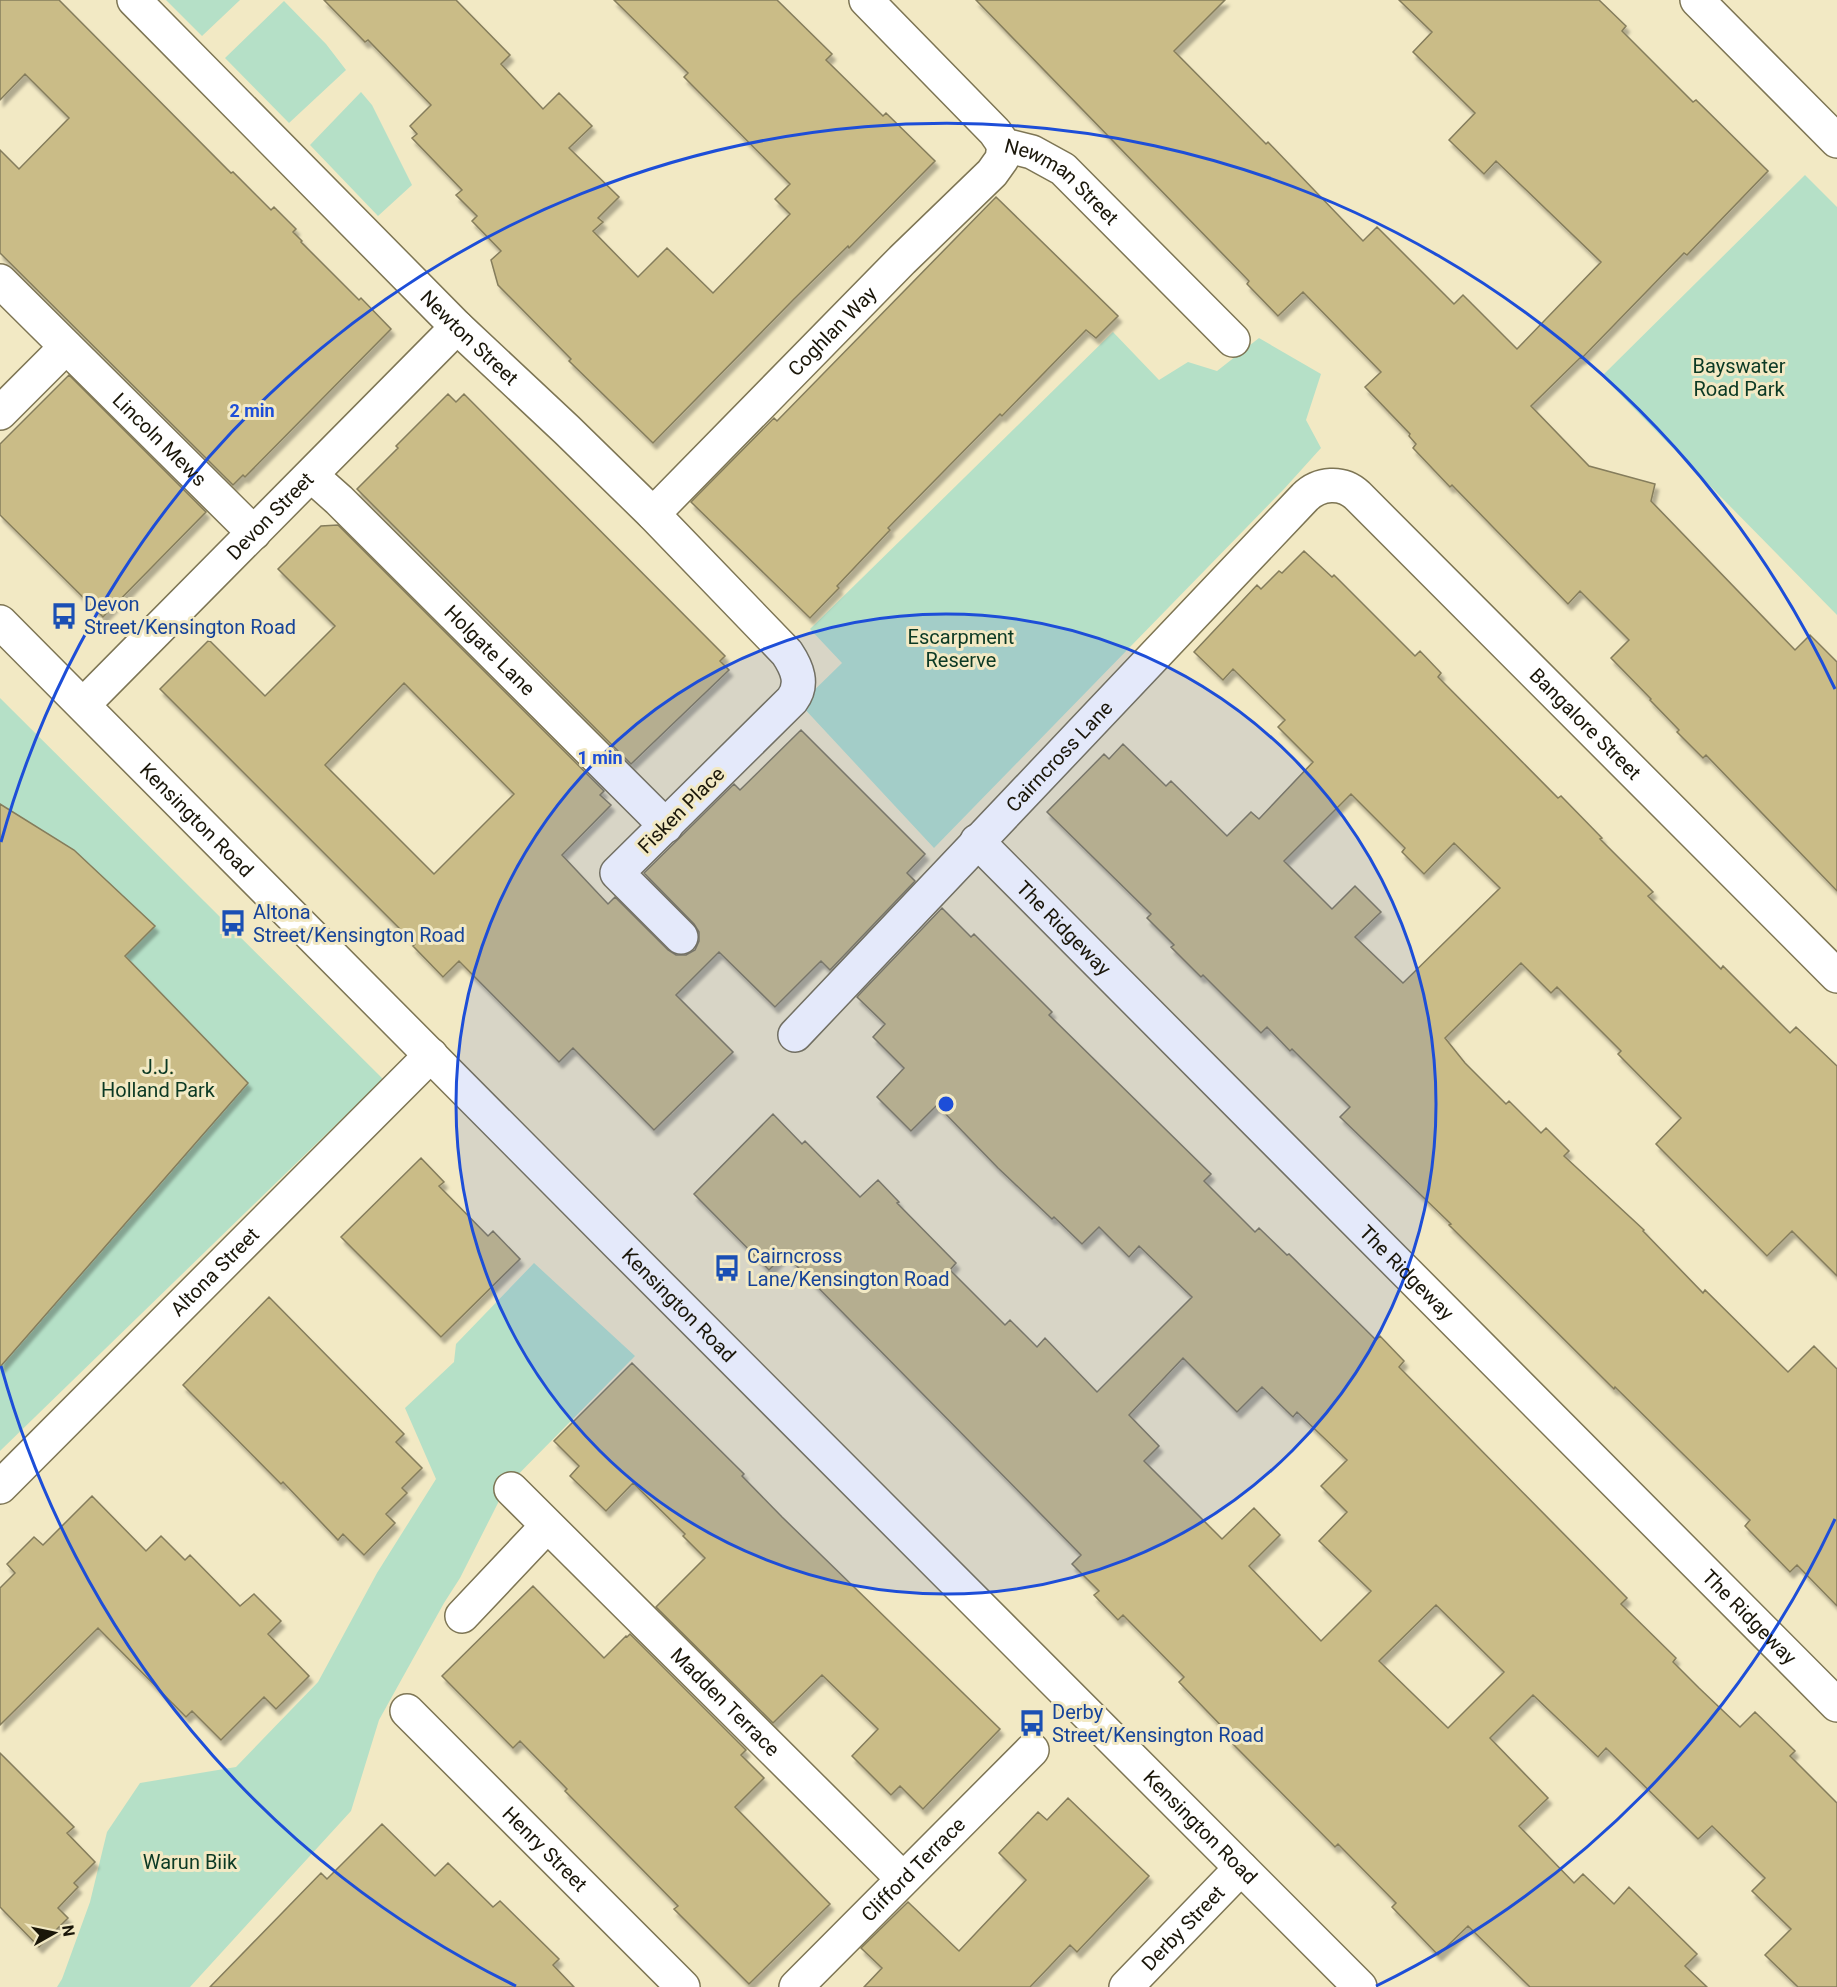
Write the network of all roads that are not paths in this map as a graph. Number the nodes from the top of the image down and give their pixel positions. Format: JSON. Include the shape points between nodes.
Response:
{"nodes":[{"id":1,"x":134,"y":0,"type":"edge"},
{"id":2,"x":866,"y":0,"type":"edge"},
{"id":3,"x":1697,"y":0,"type":"edge"},
{"id":4,"x":1837,"y":141,"type":"edge"},
{"id":5,"x":1004,"y":145,"type":"junction"},
{"id":6,"x":4,"y":294,"type":"edge"},
{"id":7,"x":457,"y":327,"type":"junction"},
{"id":8,"x":1233,"y":340,"type":"dead end"},
{"id":9,"x":66,"y":347,"type":"junction"},
{"id":10,"x":0,"y":413,"type":"edge"},
{"id":11,"x":312,"y":476,"type":"junction"},
{"id":12,"x":1328,"y":485,"type":"joint"},
{"id":13,"x":653,"y":514,"type":"junction"},
{"id":14,"x":254,"y":533,"type":"junction"},
{"id":15,"x":0,"y":621,"type":"edge"},
{"id":16,"x":799,"y":678,"type":"joint"},
{"id":17,"x":83,"y":705,"type":"junction"},
{"id":18,"x":666,"y":826,"type":"junction"},
{"id":19,"x":977,"y":842,"type":"junction"},
{"id":20,"x":681,"y":937,"type":"dead end"},
{"id":21,"x":1837,"y":976,"type":"edge"},
{"id":22,"x":795,"y":1035,"type":"dead end"},
{"id":23,"x":431,"y":1055,"type":"junction"},
{"id":24,"x":0,"y":1487,"type":"edge"},
{"id":25,"x":510,"y":1489,"type":"dead end"},
{"id":26,"x":547,"y":1526,"type":"junction"},
{"id":27,"x":462,"y":1616,"type":"dead end"},
{"id":28,"x":1837,"y":1705,"type":"edge"},
{"id":29,"x":407,"y":1711,"type":"dead end"},
{"id":30,"x":1032,"y":1749,"type":"dead end"},
{"id":31,"x":1241,"y":1868,"type":"junction"},
{"id":32,"x":902,"y":1878,"type":"junction"},
{"id":33,"x":683,"y":1987,"type":"edge"},
{"id":34,"x":796,"y":1987,"type":"edge"},
{"id":35,"x":1126,"y":1987,"type":"edge"},
{"id":36,"x":1360,"y":1987,"type":"edge"}],
"edges":[{"from":1,"to":7,"type":"street","name":"Newton Street"},
{"from":2,"to":5,"type":"street","name":"Newman Street"},
{"from":3,"to":4,"type":"street"},
{"from":5,"to":8,"type":"street","name":"Newman Street","via":[[1032,152],[1063,169]]},
{"from":5,"to":13,"type":"street","name":"Coghlan Way","via":[[1002,159],[992,173]]},
{"from":6,"to":9,"type":"street","name":"Lincoln Mews"},
{"from":7,"to":11,"type":"street","name":"Devon Street"},
{"from":7,"to":13,"type":"street","name":"Newton Street"},
{"from":9,"to":10,"type":"street"},
{"from":9,"to":14,"type":"street","name":"Lincoln Mews"},
{"from":11,"to":14,"type":"street","name":"Devon Street"},
{"from":11,"to":18,"type":"street","name":"Holgate Lane"},
{"from":12,"to":19,"type":"street","name":"Cairncross Lane","via":[[1305,497]]},
{"from":12,"to":21,"type":"street","name":"Bangalore Street","via":[[1347,487],[1357,495]]},
{"from":13,"to":16,"type":"street","name":"Newton Street","via":[[787,653]]},
{"from":14,"to":17,"type":"street","name":"Devon Street"},
{"from":15,"to":17,"type":"street","name":"Kensington Road"},
{"from":16,"to":18,"type":"street","name":"Fisken Place","via":[[792,700]]},
{"from":17,"to":23,"type":"street","name":"Kensington Road"},
{"from":18,"to":20,"type":"street","name":"Fisken Place","via":[[617,873]]},
{"from":19,"to":22,"type":"street","name":"Cairncross Lane"},
{"from":19,"to":28,"type":"street","name":"The Ridgeway"},
{"from":23,"to":24,"type":"street","name":"Altona Street"},
{"from":23,"to":31,"type":"street","name":"Kensington Road"},
{"from":25,"to":26,"type":"street","name":"Madden Terrace"},
{"from":26,"to":27,"type":"street"},
{"from":26,"to":32,"type":"street","name":"Madden Terrace"},
{"from":29,"to":33,"type":"street","name":"Henry Street"},
{"from":30,"to":32,"type":"street","name":"Clifford Terrace"},
{"from":31,"to":35,"type":"street","name":"Derby Street"},
{"from":31,"to":36,"type":"street","name":"Kensington Road"},
{"from":32,"to":34,"type":"street","name":"Clifford Terrace"}]}
